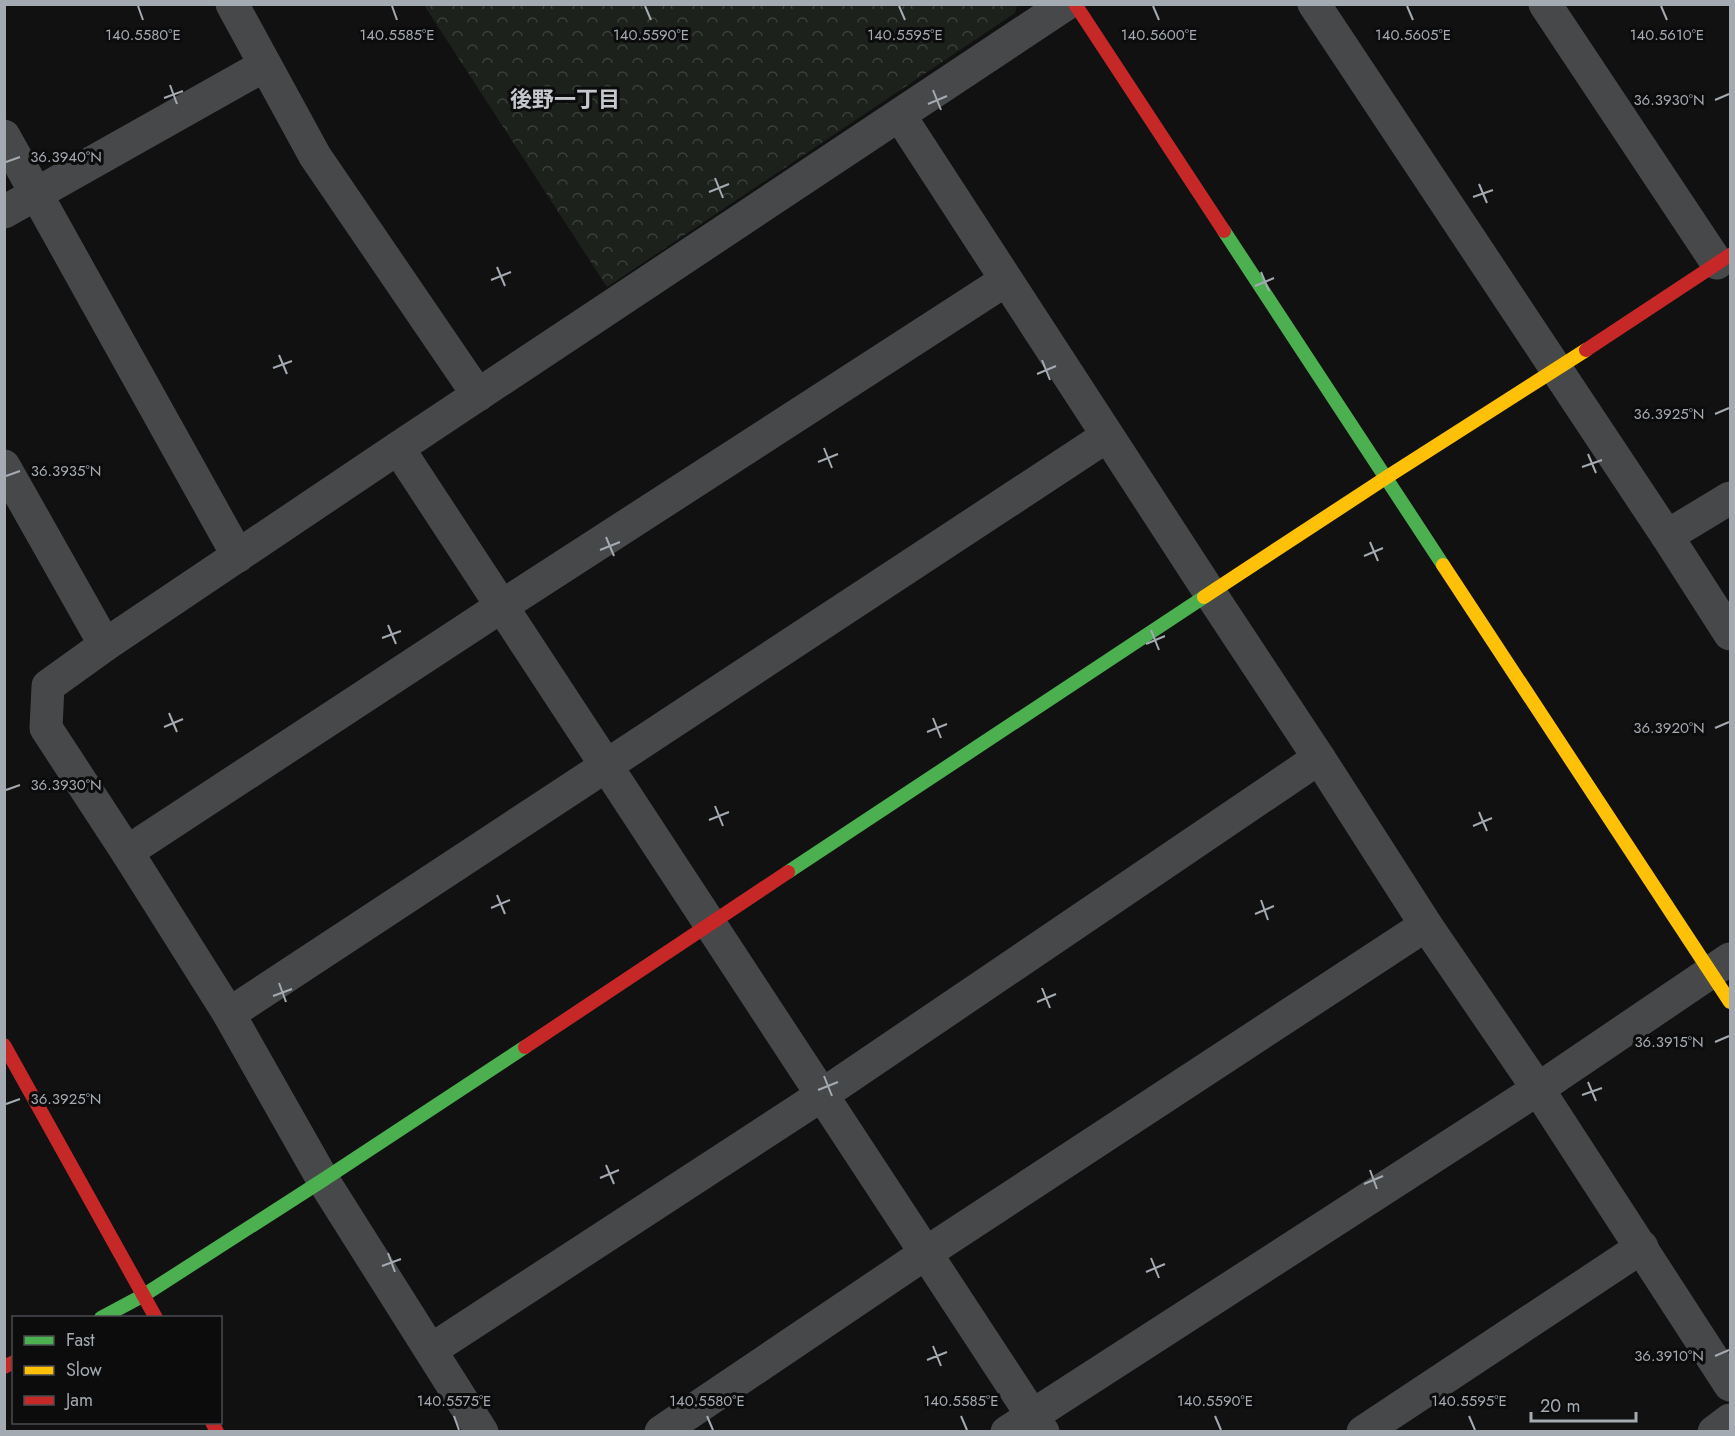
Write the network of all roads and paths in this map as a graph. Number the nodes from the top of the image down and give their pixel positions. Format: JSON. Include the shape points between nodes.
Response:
{"nodes":[{"id":1,"x":232,"y":4,"type":"edge"},
{"id":2,"x":1066,"y":4,"type":"edge"},
{"id":3,"x":1075,"y":4,"type":"edge"},
{"id":4,"x":1314,"y":4,"type":"edge"},
{"id":5,"x":1545,"y":4,"type":"edge"},
{"id":6,"x":265,"y":65,"type":"junction"},
{"id":7,"x":900,"y":116,"type":"junction"},
{"id":8,"x":4,"y":136,"type":"edge"},
{"id":9,"x":36,"y":194,"type":"junction"},
{"id":10,"x":4,"y":212,"type":"edge"},
{"id":11,"x":1724,"y":259,"type":"edge"},
{"id":12,"x":1006,"y":280,"type":"junction"},
{"id":13,"x":1556,"y":370,"type":"junction"},
{"id":14,"x":478,"y":395,"type":"junction"},
{"id":15,"x":1107,"y":436,"type":"junction"},
{"id":16,"x":398,"y":448,"type":"junction"},
{"id":17,"x":4,"y":466,"type":"edge"},
{"id":18,"x":1387,"y":477,"type":"junction"},
{"id":19,"x":1731,"y":498,"type":"edge"},
{"id":20,"x":1667,"y":536,"type":"junction"},
{"id":21,"x":238,"y":556,"type":"junction"},
{"id":22,"x":1210,"y":593,"type":"junction"},
{"id":23,"x":502,"y":606,"type":"junction"},
{"id":24,"x":1731,"y":634,"type":"edge"},
{"id":25,"x":105,"y":645,"type":"junction"},
{"id":26,"x":1319,"y":758,"type":"junction"},
{"id":27,"x":606,"y":765,"type":"junction"},
{"id":28,"x":127,"y":852,"type":"junction"},
{"id":29,"x":709,"y":923,"type":"junction"},
{"id":30,"x":1426,"y":926,"type":"junction"},
{"id":31,"x":1720,"y":965,"type":"edge"},
{"id":32,"x":1731,"y":1002,"type":"edge"},
{"id":33,"x":229,"y":1014,"type":"junction"},
{"id":34,"x":4,"y":1045,"type":"edge"},
{"id":35,"x":1538,"y":1089,"type":"junction"},
{"id":36,"x":822,"y":1095,"type":"junction"},
{"id":37,"x":323,"y":1180,"type":"junction"},
{"id":38,"x":1641,"y":1247,"type":"junction"},
{"id":39,"x":926,"y":1253,"type":"junction"},
{"id":40,"x":144,"y":1295,"type":"junction"},
{"id":41,"x":103,"y":1316,"type":"edge"},
{"id":42,"x":155,"y":1316,"type":"edge"},
{"id":43,"x":431,"y":1350,"type":"junction"},
{"id":44,"x":1731,"y":1385,"type":"edge"},
{"id":45,"x":1731,"y":1420,"type":"edge"},
{"id":46,"x":1027,"y":1426,"type":"edge"},
{"id":47,"x":482,"y":1431,"type":"edge"},
{"id":48,"x":661,"y":1431,"type":"edge"},
{"id":49,"x":1363,"y":1431,"type":"edge"},
{"id":50,"x":1714,"y":1431,"type":"edge"}],
"edges":[{"from":1,"to":6,"type":"street"},
{"from":2,"to":7,"type":"street"},
{"from":3,"to":18,"type":"street"},
{"from":4,"to":13,"type":"street"},
{"from":5,"to":11,"type":"street"},
{"from":6,"to":9,"type":"street"},
{"from":6,"to":14,"type":"street","via":[[315,156]]},
{"from":7,"to":12,"type":"street"},
{"from":7,"to":14,"type":"street"},
{"from":8,"to":9,"type":"street"},
{"from":9,"to":10,"type":"street"},
{"from":9,"to":21,"type":"street"},
{"from":11,"to":13,"type":"street"},
{"from":12,"to":15,"type":"street"},
{"from":12,"to":23,"type":"street"},
{"from":13,"to":18,"type":"street"},
{"from":13,"to":20,"type":"street"},
{"from":14,"to":16,"type":"street"},
{"from":15,"to":22,"type":"street"},
{"from":15,"to":27,"type":"street"},
{"from":16,"to":21,"type":"street"},
{"from":16,"to":23,"type":"street"},
{"from":17,"to":25,"type":"street"},
{"from":18,"to":22,"type":"street"},
{"from":18,"to":31,"type":"street"},
{"from":19,"to":20,"type":"street"},
{"from":20,"to":24,"type":"street"},
{"from":21,"to":25,"type":"street"},
{"from":22,"to":26,"type":"street"},
{"from":22,"to":29,"type":"street"},
{"from":23,"to":27,"type":"street"},
{"from":23,"to":28,"type":"street"},
{"from":25,"to":28,"type":"street","via":[[48,686],[46,728]]},
{"from":26,"to":30,"type":"street"},
{"from":26,"to":36,"type":"street"},
{"from":27,"to":29,"type":"street"},
{"from":27,"to":33,"type":"street"},
{"from":28,"to":33,"type":"street"},
{"from":29,"to":36,"type":"street"},
{"from":29,"to":37,"type":"street"},
{"from":30,"to":35,"type":"street"},
{"from":30,"to":39,"type":"street"},
{"from":31,"to":32,"type":"street"},
{"from":31,"to":35,"type":"street"},
{"from":33,"to":37,"type":"street"},
{"from":34,"to":40,"type":"street"},
{"from":35,"to":38,"type":"street"},
{"from":35,"to":46,"type":"street"},
{"from":36,"to":39,"type":"street"},
{"from":36,"to":43,"type":"street"},
{"from":37,"to":40,"type":"street"},
{"from":37,"to":43,"type":"street"},
{"from":38,"to":44,"type":"street"},
{"from":38,"to":49,"type":"street"},
{"from":39,"to":46,"type":"street"},
{"from":39,"to":48,"type":"street"},
{"from":40,"to":41,"type":"street"},
{"from":40,"to":42,"type":"street"},
{"from":43,"to":47,"type":"street"},
{"from":45,"to":50,"type":"street"}]}
